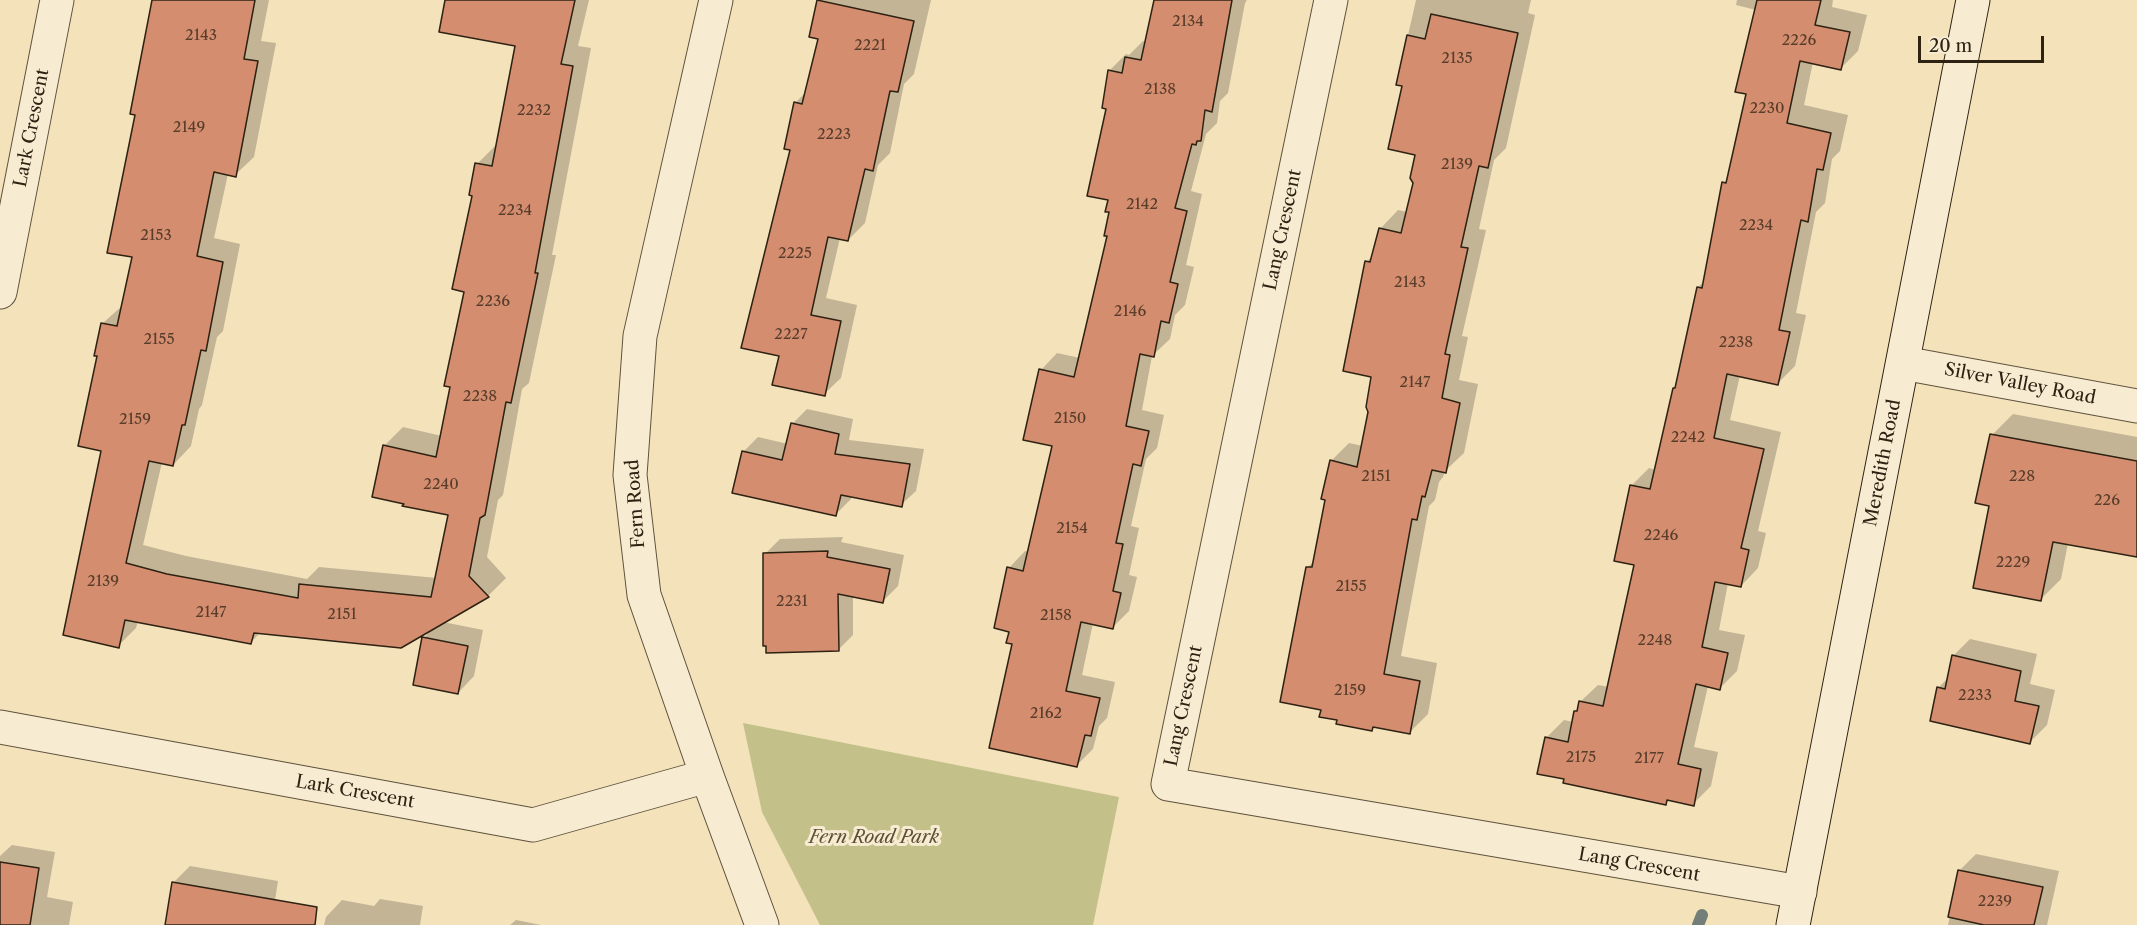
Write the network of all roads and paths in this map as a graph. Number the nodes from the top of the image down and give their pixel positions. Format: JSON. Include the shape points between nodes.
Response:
{"nodes":[{"id":1,"x":57,"y":0,"type":"edge"},
{"id":2,"x":716,"y":0,"type":"edge"},
{"id":3,"x":1330,"y":0,"type":"edge"},
{"id":4,"x":1973,"y":0,"type":"edge"},
{"id":5,"x":0,"y":292,"type":"edge"},
{"id":6,"x":1903,"y":363,"type":"junction"},
{"id":7,"x":2137,"y":406,"type":"edge"},
{"id":8,"x":0,"y":727,"type":"edge"},
{"id":9,"x":707,"y":776,"type":"junction"},
{"id":10,"x":1800,"y":892,"type":"junction"},
{"id":11,"x":762,"y":925,"type":"edge"},
{"id":12,"x":1793,"y":925,"type":"edge"}],
"edges":[{"from":1,"to":5,"type":"street","name":"Lark Crescent"},
{"from":2,"to":9,"type":"street","name":"Fern Road","via":[[640,336],[630,475],[644,595]]},
{"from":3,"to":10,"type":"street","name":"Lang Crescent","via":[[1168,784]]},
{"from":4,"to":6,"type":"street","name":"Meredith Road"},
{"from":6,"to":7,"type":"street","name":"Silver Valley Road"},
{"from":6,"to":10,"type":"street","name":"Meredith Road"},
{"from":8,"to":9,"type":"street","name":"Lark Crescent","via":[[533,825]]},
{"from":9,"to":11,"type":"street","name":"Fern Road"},
{"from":10,"to":12,"type":"street","name":"Meredith Road"}]}
